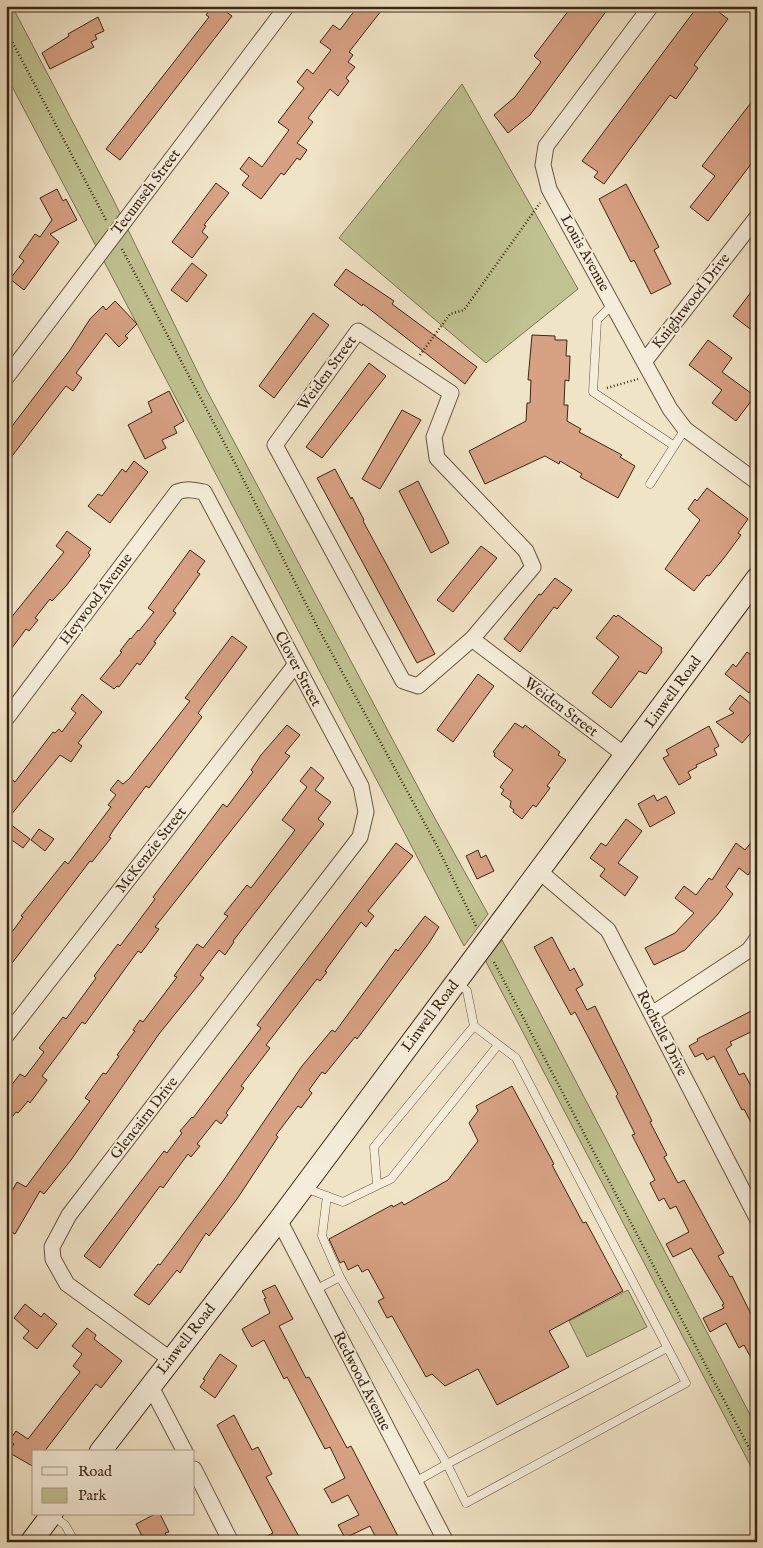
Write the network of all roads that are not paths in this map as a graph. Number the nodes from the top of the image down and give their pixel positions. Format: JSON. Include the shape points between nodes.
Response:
{"nodes":[{"id":1,"x":286,"y":6,"type":"edge"},
{"id":2,"x":651,"y":6,"type":"edge"},
{"id":3,"x":757,"y":217,"type":"edge"},
{"id":4,"x":614,"y":304,"type":"junction"},
{"id":5,"x":647,"y":369,"type":"junction"},
{"id":6,"x":6,"y":378,"type":"edge"},
{"id":7,"x":685,"y":429,"type":"junction"},
{"id":8,"x":673,"y":445,"type":"junction"},
{"id":9,"x":757,"y":482,"type":"edge"},
{"id":10,"x":650,"y":484,"type":"dead end"},
{"id":11,"x":192,"y":490,"type":"joint"},
{"id":12,"x":757,"y":578,"type":"edge"},
{"id":13,"x":472,"y":639,"type":"junction"},
{"id":14,"x":296,"y":664,"type":"junction"},
{"id":15,"x":6,"y":719,"type":"edge"},
{"id":16,"x":626,"y":756,"type":"junction"},
{"id":17,"x":344,"y":858,"type":"joint"},
{"id":18,"x":539,"y":871,"type":"junction"},
{"id":19,"x":757,"y":939,"type":"edge"},
{"id":20,"x":456,"y":981,"type":"junction"},
{"id":21,"x":652,"y":1014,"type":"junction"},
{"id":22,"x":474,"y":1026,"type":"junction"},
{"id":23,"x":6,"y":1036,"type":"edge"},
{"id":24,"x":498,"y":1045,"type":"junction"},
{"id":25,"x":377,"y":1186,"type":"junction"},
{"id":26,"x":303,"y":1187,"type":"junction"},
{"id":27,"x":326,"y":1196,"type":"junction"},
{"id":28,"x":757,"y":1218,"type":"edge"},
{"id":29,"x":279,"y":1220,"type":"junction"},
{"id":30,"x":340,"y":1277,"type":"junction"},
{"id":31,"x":315,"y":1290,"type":"junction"},
{"id":32,"x":667,"y":1348,"type":"junction"},
{"id":33,"x":170,"y":1359,"type":"junction"},
{"id":34,"x":150,"y":1385,"type":"junction"},
{"id":35,"x":101,"y":1450,"type":"edge"},
{"id":36,"x":184,"y":1450,"type":"edge"},
{"id":37,"x":447,"y":1464,"type":"junction"},
{"id":38,"x":195,"y":1471,"type":"edge"},
{"id":39,"x":415,"y":1482,"type":"junction"},
{"id":40,"x":51,"y":1516,"type":"edge"},
{"id":41,"x":53,"y":1516,"type":"edge"},
{"id":42,"x":31,"y":1542,"type":"edge"},
{"id":43,"x":75,"y":1542,"type":"edge"},
{"id":44,"x":231,"y":1542,"type":"edge"},
{"id":45,"x":446,"y":1542,"type":"edge"}],
"edges":[{"from":1,"to":6,"type":"street","name":"Tecumseh Street"},
{"from":2,"to":4,"type":"street","name":"Louis Avenue","via":[[546,146],[543,165],[549,189]]},
{"from":3,"to":5,"type":"street","name":"Knightwood Drive"},
{"from":4,"to":5,"type":"street","name":"Louis Avenue"},
{"from":4,"to":8,"type":"lane","via":[[597,320],[593,392]]},
{"from":5,"to":7,"type":"street","name":"Louis Avenue"},
{"from":7,"to":8,"type":"lane"},
{"from":7,"to":9,"type":"street","name":"Louis Avenue"},
{"from":8,"to":10,"type":"lane"},
{"from":11,"to":14,"type":"street","name":"Clover Street","via":[[204,492]]},
{"from":11,"to":15,"type":"street","name":"Heywood Avenue","via":[[177,492]]},
{"from":12,"to":16,"type":"main road","name":"Linwell Road"},
{"from":13,"to":13,"type":"street","name":"Weiden Street","via":[[533,567],[526,551],[437,458],[434,437],[451,393],[358,331],[274,445],[403,681],[418,686]]},
{"from":13,"to":16,"type":"street","name":"Weiden Street"},
{"from":14,"to":17,"type":"street","name":"Clover Street","via":[[361,786],[366,812],[360,837]]},
{"from":14,"to":23,"type":"street","name":"McKenzie Street"},
{"from":16,"to":18,"type":"main road","name":"Linwell Road"},
{"from":17,"to":33,"type":"street","name":"Glencairn Drive","via":[[69,1215],[52,1248],[53,1259],[67,1284]]},
{"from":18,"to":20,"type":"main road","name":"Linwell Road"},
{"from":18,"to":21,"type":"street","name":"Rochelle Drive","via":[[608,930]]},
{"from":19,"to":21,"type":"street","via":[[749,950]]},
{"from":20,"to":22,"type":"lane","via":[[467,991]]},
{"from":20,"to":26,"type":"main road","name":"Linwell Road"},
{"from":21,"to":28,"type":"street","name":"Rochelle Drive"},
{"from":22,"to":24,"type":"lane"},
{"from":22,"to":25,"type":"lane","via":[[374,1147]]},
{"from":24,"to":25,"type":"lane","via":[[391,1179]]},
{"from":24,"to":32,"type":"lane","via":[[516,1058]]},
{"from":25,"to":27,"type":"lane","via":[[343,1202]]},
{"from":26,"to":27,"type":"lane"},
{"from":26,"to":29,"type":"main road","name":"Linwell Road"},
{"from":27,"to":30,"type":"lane","via":[[322,1236]]},
{"from":29,"to":31,"type":"street","name":"Redwood Avenue"},
{"from":29,"to":33,"type":"main road","name":"Linwell Road"},
{"from":30,"to":31,"type":"lane"},
{"from":30,"to":37,"type":"lane"},
{"from":31,"to":39,"type":"street","name":"Redwood Avenue"},
{"from":32,"to":37,"type":"lane"},
{"from":32,"to":37,"type":"lane","via":[[686,1383],[466,1503]]},
{"from":33,"to":34,"type":"main road","name":"Linwell Road"},
{"from":34,"to":35,"type":"main road","name":"Linwell Road"},
{"from":34,"to":36,"type":"street"},
{"from":37,"to":39,"type":"lane"},
{"from":38,"to":44,"type":"street"},
{"from":39,"to":45,"type":"street","name":"Redwood Avenue"},
{"from":40,"to":42,"type":"main road"},
{"from":41,"to":43,"type":"lane","via":[[65,1525]]}]}
